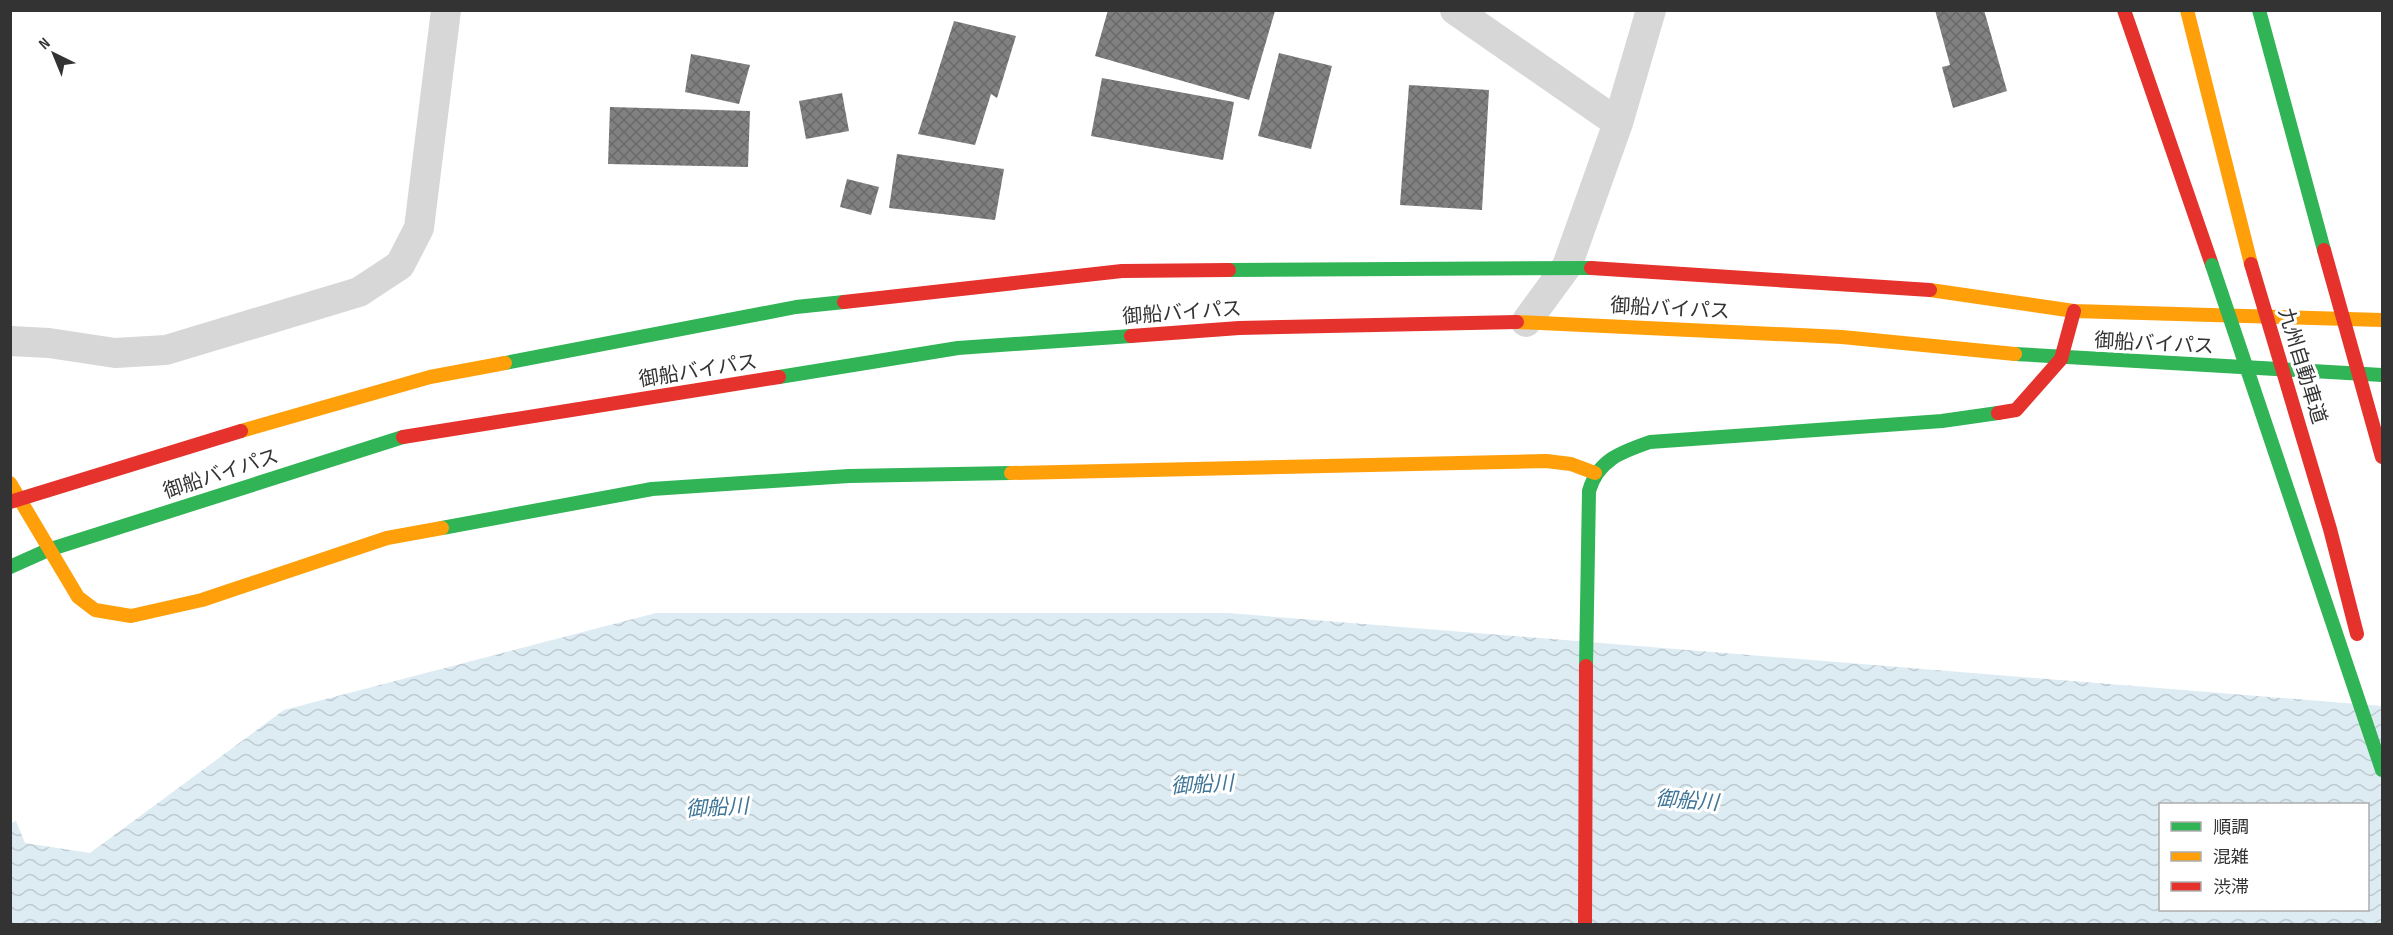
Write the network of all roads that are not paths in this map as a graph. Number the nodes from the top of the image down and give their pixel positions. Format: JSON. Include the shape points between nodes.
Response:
{"nodes":[{"id":1,"x":446,"y":10,"type":"edge"},
{"id":2,"x":1455,"y":10,"type":"edge"},
{"id":3,"x":1651,"y":10,"type":"edge"},
{"id":4,"x":2124,"y":10,"type":"edge"},
{"id":5,"x":2187,"y":10,"type":"edge"},
{"id":6,"x":2259,"y":10,"type":"edge"},
{"id":7,"x":1618,"y":123,"type":"junction"},
{"id":8,"x":1568,"y":266,"type":"junction"},
{"id":9,"x":2074,"y":311,"type":"junction"},
{"id":10,"x":2382,"y":320,"type":"edge"},
{"id":11,"x":1526,"y":322,"type":"junction"},
{"id":12,"x":10,"y":340,"type":"edge"},
{"id":13,"x":2061,"y":358,"type":"junction"},
{"id":14,"x":2382,"y":375,"type":"edge"},
{"id":15,"x":2382,"y":457,"type":"edge"},
{"id":16,"x":1595,"y":473,"type":"junction"},
{"id":17,"x":10,"y":483,"type":"edge"},
{"id":18,"x":14,"y":500,"type":"edge"},
{"id":19,"x":48,"y":550,"type":"junction"},
{"id":20,"x":10,"y":567,"type":"edge"},
{"id":21,"x":2362,"y":653,"type":"dead end"},
{"id":22,"x":2377,"y":709,"type":"dead end"},
{"id":23,"x":2382,"y":732,"type":"edge"},
{"id":24,"x":2382,"y":770,"type":"edge"},
{"id":25,"x":1585,"y":924,"type":"edge"}],
"edges":[{"from":1,"to":12,"type":"street","via":[[419,228],[400,265],[358,292],[166,350],[115,353]]},
{"from":2,"to":7,"type":"street"},
{"from":3,"to":7,"type":"street"},
{"from":4,"to":24,"type":"main road","bridge":true},
{"from":5,"to":21,"type":"main road","name":"九州自動車道","bridge":true,"via":[[2251,264],[2331,529]]},
{"from":6,"to":15,"type":"main road","bridge":true},
{"from":7,"to":8,"type":"street"},
{"from":8,"to":9,"type":"main road","name":"御船バイパス","via":[[1933,290]]},
{"from":8,"to":11,"type":"street"},
{"from":8,"to":18,"type":"main road","name":"御船バイパス","via":[[1122,271],[796,307],[430,377],[222,435]]},
{"from":9,"to":10,"type":"main road","name":"御船バイパス"},
{"from":9,"to":13,"type":"main road"},
{"from":11,"to":13,"type":"main road","name":"御船バイパス","via":[[1842,336]]},
{"from":11,"to":19,"type":"main road","name":"御船バイパス","via":[[1239,328],[958,348],[403,437]]},
{"from":13,"to":14,"type":"main road","name":"御船バイパス"},
{"from":13,"to":16,"type":"main road","via":[[2016,410],[1942,421],[1650,442],[1623,451]]},
{"from":16,"to":19,"type":"main road","via":[[1571,464],[1546,461],[861,476],[652,489],[387,538],[202,600],[131,616],[96,610],[78,597]]},
{"from":16,"to":25,"type":"main road","via":[[1588,484],[1587,507]]},
{"from":17,"to":18,"type":"main road"},
{"from":18,"to":19,"type":"main road"},
{"from":19,"to":20,"type":"main road","name":"御船バイパス"},
{"from":22,"to":23,"type":"main road"}]}
